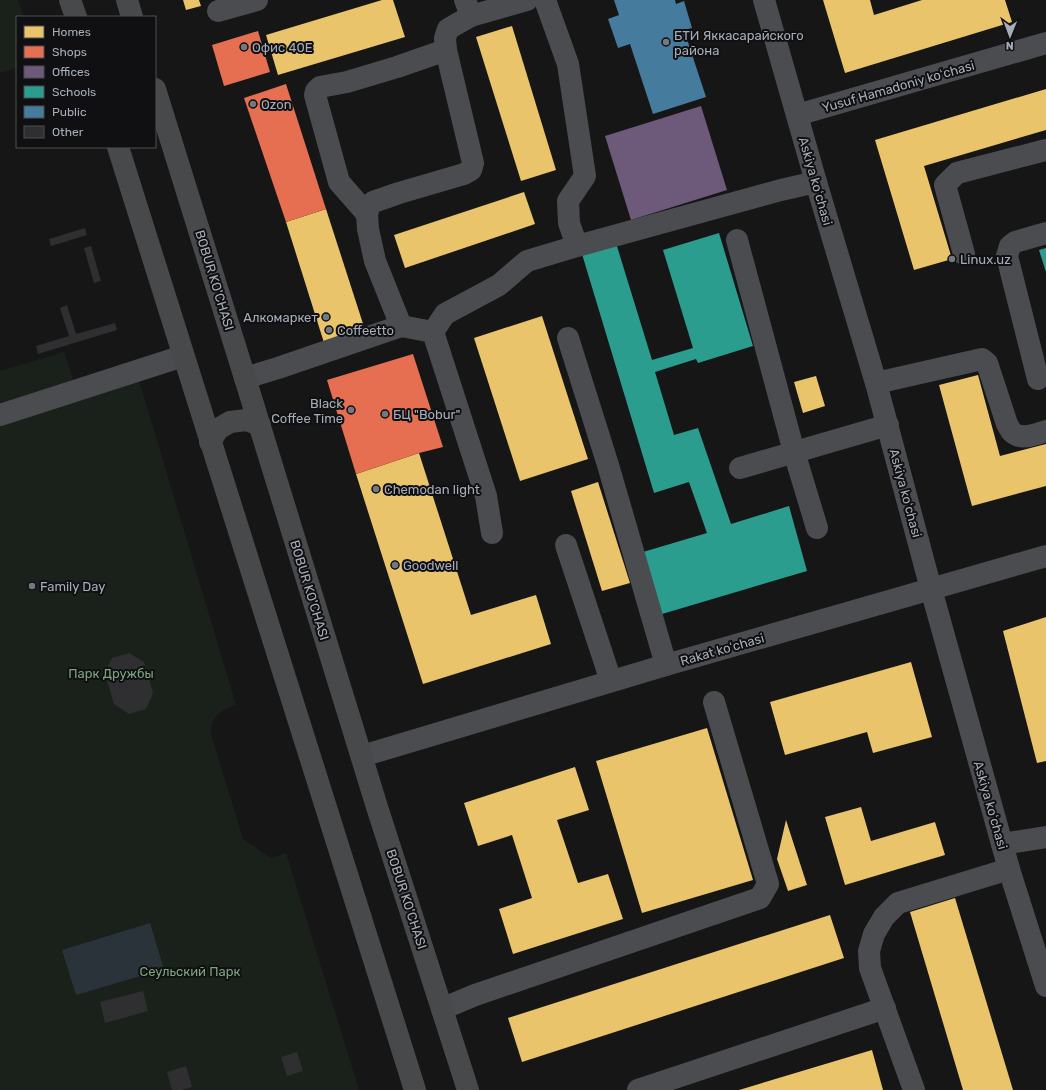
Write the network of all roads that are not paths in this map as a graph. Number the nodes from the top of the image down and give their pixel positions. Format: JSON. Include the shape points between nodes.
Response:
{"nodes":[{"id":1,"x":70,"y":0,"type":"edge"},
{"id":2,"x":127,"y":0,"type":"edge"},
{"id":3,"x":257,"y":0,"type":"edge"},
{"id":4,"x":528,"y":0,"type":"edge"},
{"id":5,"x":545,"y":0,"type":"edge"},
{"id":6,"x":764,"y":0,"type":"edge"},
{"id":7,"x":468,"y":8,"type":"edge"},
{"id":8,"x":218,"y":11,"type":"dead end"},
{"id":9,"x":76,"y":16,"type":"edge"},
{"id":10,"x":132,"y":16,"type":"edge"},
{"id":11,"x":1046,"y":43,"type":"edge"},
{"id":12,"x":446,"y":50,"type":"junction"},
{"id":13,"x":156,"y":93,"type":"edge"},
{"id":14,"x":797,"y":115,"type":"junction"},
{"id":15,"x":118,"y":148,"type":"edge"},
{"id":16,"x":1046,"y":150,"type":"edge"},
{"id":17,"x":816,"y":182,"type":"junction"},
{"id":18,"x":367,"y":214,"type":"junction"},
{"id":19,"x":1046,"y":233,"type":"edge"},
{"id":20,"x":737,"y":240,"type":"dead end"},
{"id":21,"x":577,"y":246,"type":"junction"},
{"id":22,"x":964,"y":254,"type":"dead end"},
{"id":23,"x":401,"y":326,"type":"junction"},
{"id":24,"x":433,"y":332,"type":"junction"},
{"id":25,"x":568,"y":338,"type":"dead end"},
{"id":26,"x":183,"y":356,"type":"junction"},
{"id":27,"x":245,"y":378,"type":"junction"},
{"id":28,"x":1038,"y":379,"type":"dead end"},
{"id":29,"x":876,"y":383,"type":"junction"},
{"id":30,"x":0,"y":415,"type":"edge"},
{"id":31,"x":260,"y":425,"type":"junction"},
{"id":32,"x":888,"y":426,"type":"junction"},
{"id":33,"x":1046,"y":431,"type":"edge"},
{"id":34,"x":210,"y":442,"type":"junction"},
{"id":35,"x":794,"y":452,"type":"junction"},
{"id":36,"x":740,"y":468,"type":"dead end"},
{"id":37,"x":817,"y":528,"type":"dead end"},
{"id":38,"x":492,"y":533,"type":"dead end"},
{"id":39,"x":566,"y":545,"type":"dead end"},
{"id":40,"x":1046,"y":556,"type":"edge"},
{"id":41,"x":931,"y":589,"type":"junction"},
{"id":42,"x":666,"y":665,"type":"junction"},
{"id":43,"x":611,"y":681,"type":"junction"},
{"id":44,"x":714,"y":702,"type":"dead end"},
{"id":45,"x":362,"y":756,"type":"junction"},
{"id":46,"x":1046,"y":837,"type":"edge"},
{"id":47,"x":1002,"y":844,"type":"junction"},
{"id":48,"x":1009,"y":869,"type":"junction"},
{"id":49,"x":1046,"y":986,"type":"edge"},
{"id":50,"x":884,"y":1008,"type":"junction"},
{"id":51,"x":442,"y":1009,"type":"junction"},
{"id":52,"x":415,"y":1090,"type":"edge"},
{"id":53,"x":468,"y":1090,"type":"edge"},
{"id":54,"x":638,"y":1090,"type":"edge"},
{"id":55,"x":914,"y":1090,"type":"edge"}],
"edges":[{"from":1,"to":9,"type":"main road"},
{"from":2,"to":10,"type":"main road"},
{"from":3,"to":8,"type":"street"},
{"from":4,"to":7,"type":"street"},
{"from":5,"to":21,"type":"street","via":[[568,64],[585,176],[568,201],[569,223]]},
{"from":6,"to":14,"type":"street","name":"Askiya koʻchasi"},
{"from":7,"to":12,"type":"street","via":[[448,29],[445,38]]},
{"from":11,"to":14,"type":"street","name":"Yusuf Hamadoniy koʻchasi"},
{"from":12,"to":18,"type":"street","via":[[473,163],[471,170],[373,202]]},
{"from":12,"to":18,"type":"street","via":[[316,90],[315,95],[339,182]]},
{"from":13,"to":27,"type":"main road","name":"BOBUR KO'CHASI"},
{"from":14,"to":17,"type":"street","name":"Askiya koʻchasi"},
{"from":15,"to":26,"type":"main road"},
{"from":16,"to":22,"type":"street","via":[[957,173],[945,185]]},
{"from":17,"to":21,"type":"street"},
{"from":17,"to":29,"type":"street","name":"Askiya koʻchasi"},
{"from":18,"to":23,"type":"street","via":[[375,261]]},
{"from":19,"to":28,"type":"street","via":[[1015,242],[1010,246],[1007,256]]},
{"from":20,"to":35,"type":"street"},
{"from":21,"to":24,"type":"street","via":[[527,261],[500,285],[445,314]]},
{"from":23,"to":24,"type":"street"},
{"from":23,"to":27,"type":"street"},
{"from":24,"to":38,"type":"street","via":[[486,496]]},
{"from":25,"to":42,"type":"street"},
{"from":26,"to":30,"type":"street"},
{"from":26,"to":34,"type":"main road"},
{"from":27,"to":31,"type":"main road","name":"BOBUR KO'CHASI"},
{"from":29,"to":32,"type":"street","name":"Askiya koʻchasi"},
{"from":29,"to":33,"type":"street","via":[[982,359],[988,363],[1007,424],[1012,432],[1024,437]]},
{"from":31,"to":34,"type":"main road","via":[[246,420],[230,422],[218,429]]},
{"from":31,"to":45,"type":"main road","name":"BOBUR KO'CHASI"},
{"from":32,"to":35,"type":"street"},
{"from":32,"to":41,"type":"street","name":"Askiya koʻchasi"},
{"from":34,"to":52,"type":"main road"},
{"from":35,"to":36,"type":"street"},
{"from":35,"to":37,"type":"street"},
{"from":39,"to":43,"type":"street"},
{"from":40,"to":41,"type":"street","name":"Rakat koʻchasi"},
{"from":41,"to":42,"type":"street","name":"Rakat koʻchasi"},
{"from":41,"to":47,"type":"street","name":"Askiya koʻchasi"},
{"from":42,"to":43,"type":"street","name":"Rakat koʻchasi"},
{"from":43,"to":45,"type":"street","name":"Rakat koʻchasi"},
{"from":44,"to":51,"type":"street","via":[[768,884],[760,898],[475,995]]},
{"from":45,"to":51,"type":"main road","name":"BOBUR KO'CHASI"},
{"from":46,"to":47,"type":"street"},
{"from":47,"to":48,"type":"street","name":"Askiya koʻchasi"},
{"from":48,"to":49,"type":"street","name":"Askiya koʻchasi"},
{"from":48,"to":50,"type":"street","via":[[898,904],[884,917],[874,934],[869,951],[870,968]]},
{"from":50,"to":54,"type":"street"},
{"from":50,"to":55,"type":"street"},
{"from":51,"to":53,"type":"main road","name":"BOBUR KO'CHASI"}]}
